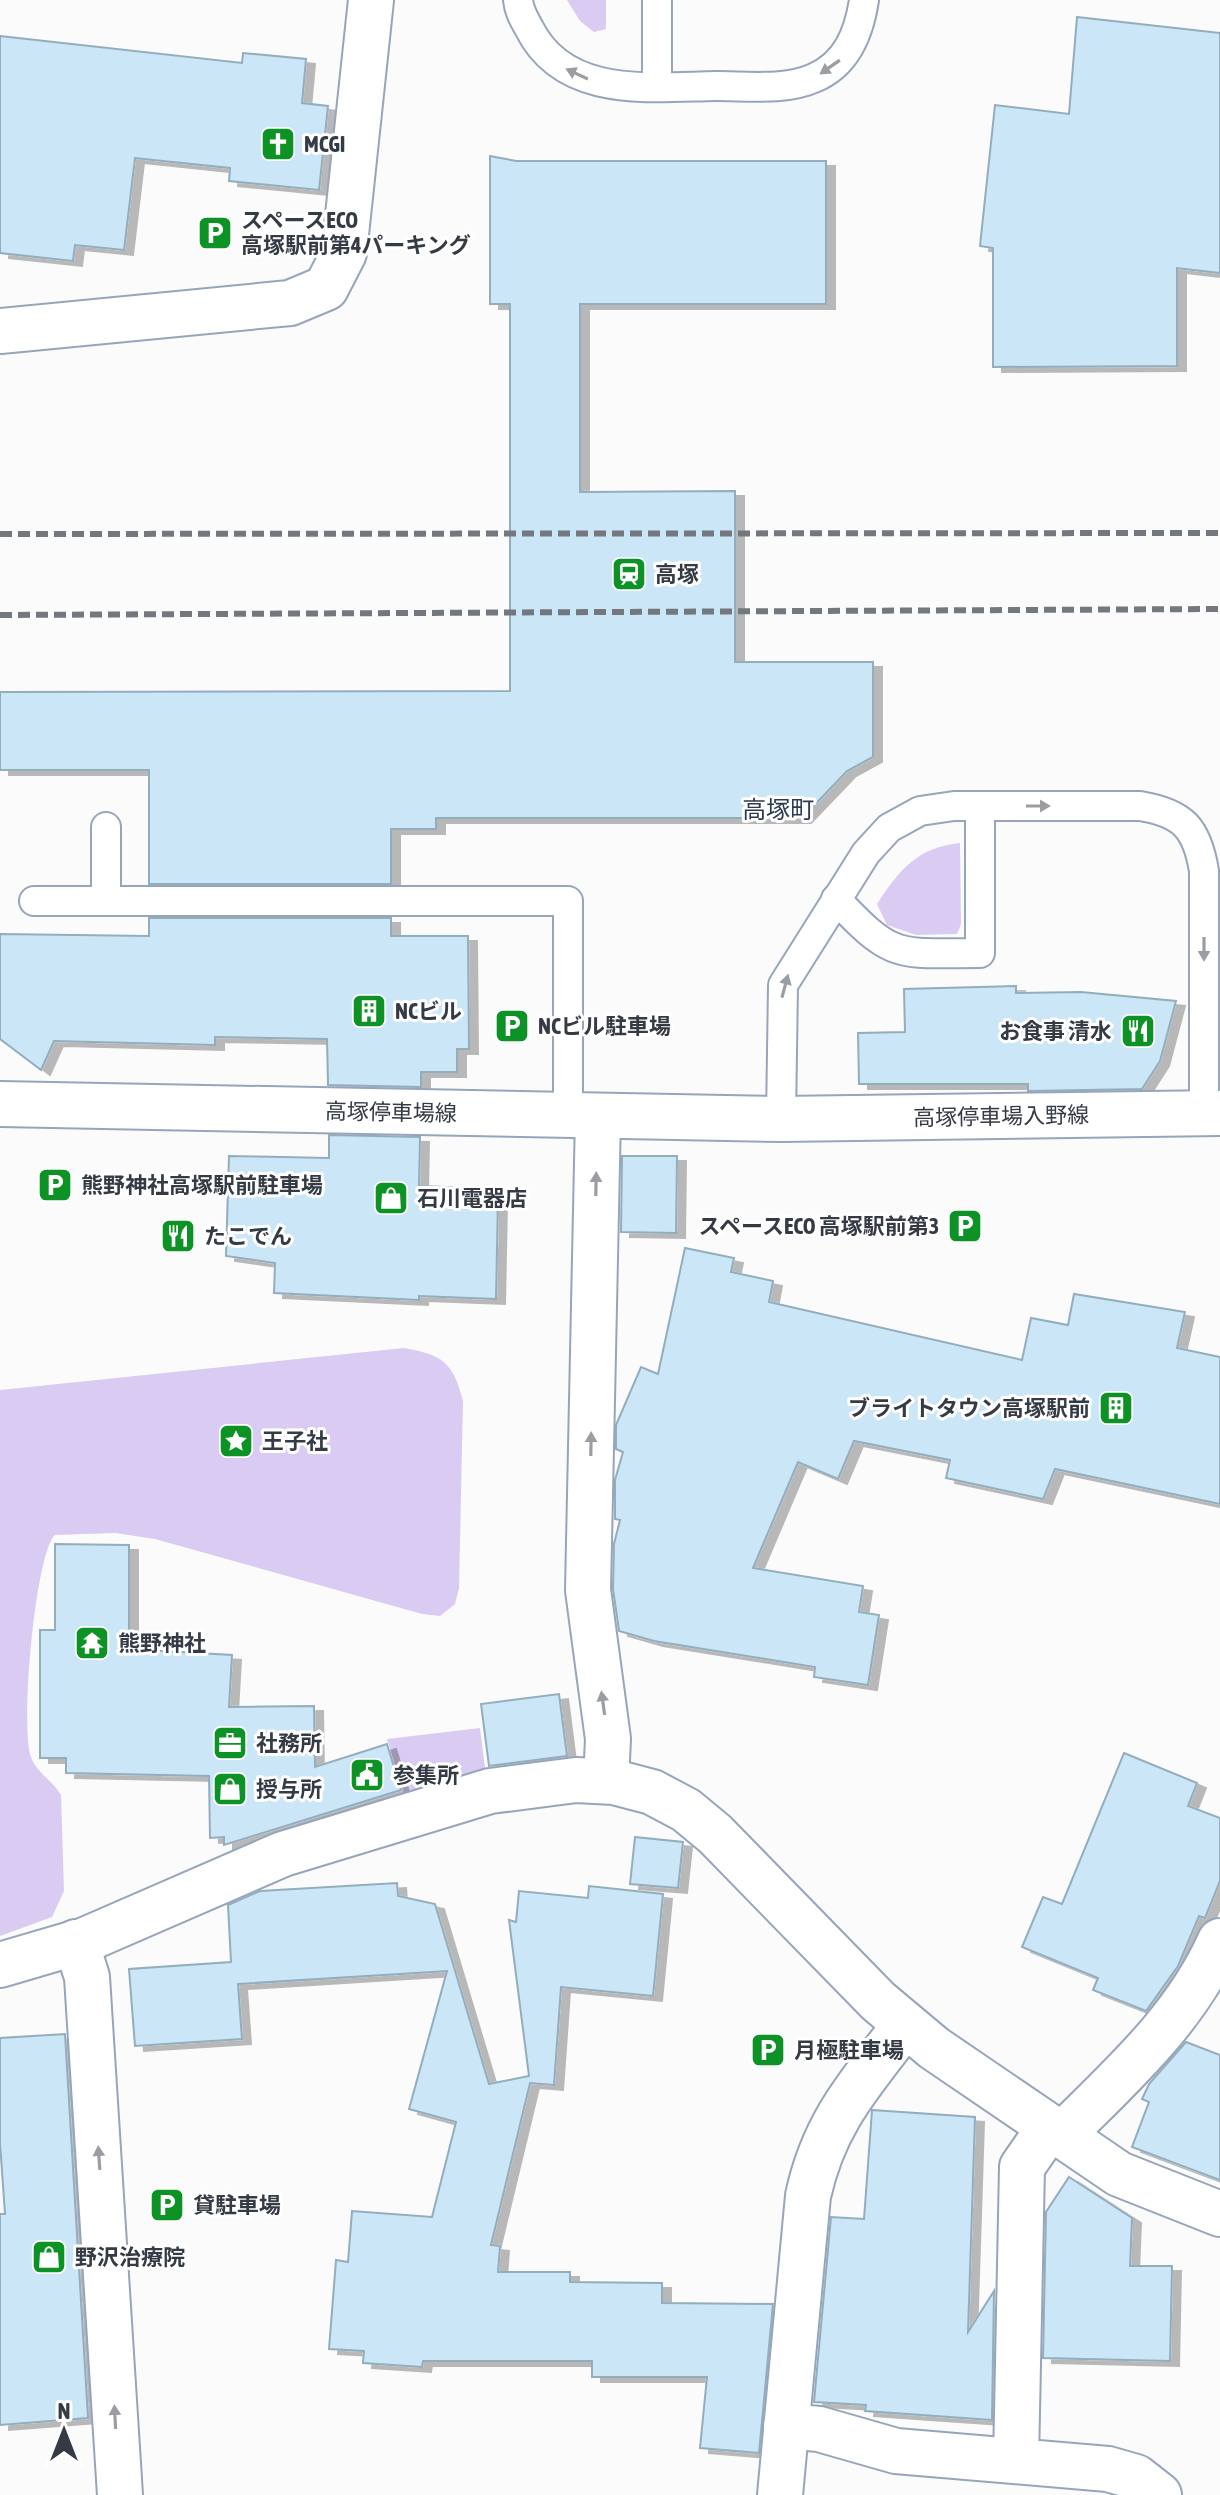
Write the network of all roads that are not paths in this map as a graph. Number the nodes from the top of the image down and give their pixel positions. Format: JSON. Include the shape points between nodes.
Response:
{"nodes":[{"id":1,"x":371,"y":0,"type":"edge"},
{"id":2,"x":518,"y":0,"type":"edge"},
{"id":3,"x":657,"y":0,"type":"edge"},
{"id":4,"x":864,"y":0,"type":"edge"},
{"id":5,"x":657,"y":87,"type":"junction"},
{"id":6,"x":0,"y":331,"type":"edge"},
{"id":7,"x":980,"y":806,"type":"junction"},
{"id":8,"x":106,"y":827,"type":"dead end"},
{"id":9,"x":836,"y":899,"type":"junction"},
{"id":10,"x":34,"y":901,"type":"dead end"},
{"id":11,"x":106,"y":901,"type":"junction"},
{"id":12,"x":0,"y":1104,"type":"edge"},
{"id":13,"x":1212,"y":1113,"type":"edge"},
{"id":14,"x":583,"y":1116,"type":"junction"},
{"id":15,"x":781,"y":1119,"type":"junction"},
{"id":16,"x":606,"y":1781,"type":"junction"},
{"id":17,"x":1220,"y":1941,"type":"edge"},
{"id":18,"x":76,"y":1942,"type":"junction"},
{"id":19,"x":0,"y":1965,"type":"edge"},
{"id":20,"x":905,"y":2025,"type":"junction"},
{"id":21,"x":1055,"y":2132,"type":"junction"},
{"id":22,"x":1220,"y":2214,"type":"edge"},
{"id":23,"x":786,"y":2426,"type":"junction"},
{"id":24,"x":1016,"y":2461,"type":"junction"},
{"id":25,"x":120,"y":2495,"type":"edge"},
{"id":26,"x":780,"y":2495,"type":"edge"},
{"id":27,"x":1159,"y":2495,"type":"edge"}],
"edges":[{"from":1,"to":6,"type":"street","via":[[344,253],[326,288],[290,303]]},
{"from":5,"to":2,"type":"lane","one_way":true,"via":[[594,83],[561,67],[535,41]]},
{"from":3,"to":5,"type":"lane"},
{"from":4,"to":5,"type":"lane","one_way":true,"via":[[860,30],[842,59],[814,78],[780,86]]},
{"from":7,"to":9,"type":"lane","via":[[920,811],[889,828]]},
{"from":7,"to":9,"type":"lane","via":[[980,953],[891,949],[870,936]]},
{"from":7,"to":13,"type":"lane","one_way":true,"via":[[1140,806],[1165,810],[1186,824],[1200,846],[1204,871]]},
{"from":8,"to":11,"type":"lane"},
{"from":15,"to":9,"type":"lane","one_way":true,"via":[[783,985]]},
{"from":10,"to":11,"type":"lane"},
{"from":11,"to":14,"type":"lane","via":[[568,901]]},
{"from":12,"to":14,"type":"street","name":"高塚停車場線"},
{"from":13,"to":15,"type":"street","name":"高塚停車場入野線"},
{"from":14,"to":15,"type":"street","name":"高塚停車場線"},
{"from":16,"to":14,"type":"street","one_way":true,"via":[[608,1739],[588,1590]]},
{"from":16,"to":18,"type":"street","via":[[490,1791],[416,1813],[283,1854]]},
{"from":16,"to":20,"type":"street","via":[[652,1792],[686,1810]]},
{"from":17,"to":21,"type":"street","via":[[1185,2005],[1157,2040]]},
{"from":18,"to":19,"type":"street"},
{"from":25,"to":18,"type":"street","one_way":true,"via":[[87,1977]]},
{"from":20,"to":21,"type":"street"},
{"from":20,"to":23,"type":"street","via":[[838,2113],[814,2168]]},
{"from":21,"to":22,"type":"street","via":[[1119,2174]]},
{"from":21,"to":24,"type":"street","via":[[1022,2167]]},
{"from":23,"to":24,"type":"street","via":[[819,2429],[896,2451]]},
{"from":23,"to":26,"type":"street"},
{"from":24,"to":27,"type":"street","via":[[1108,2469],[1136,2477]]}]}
